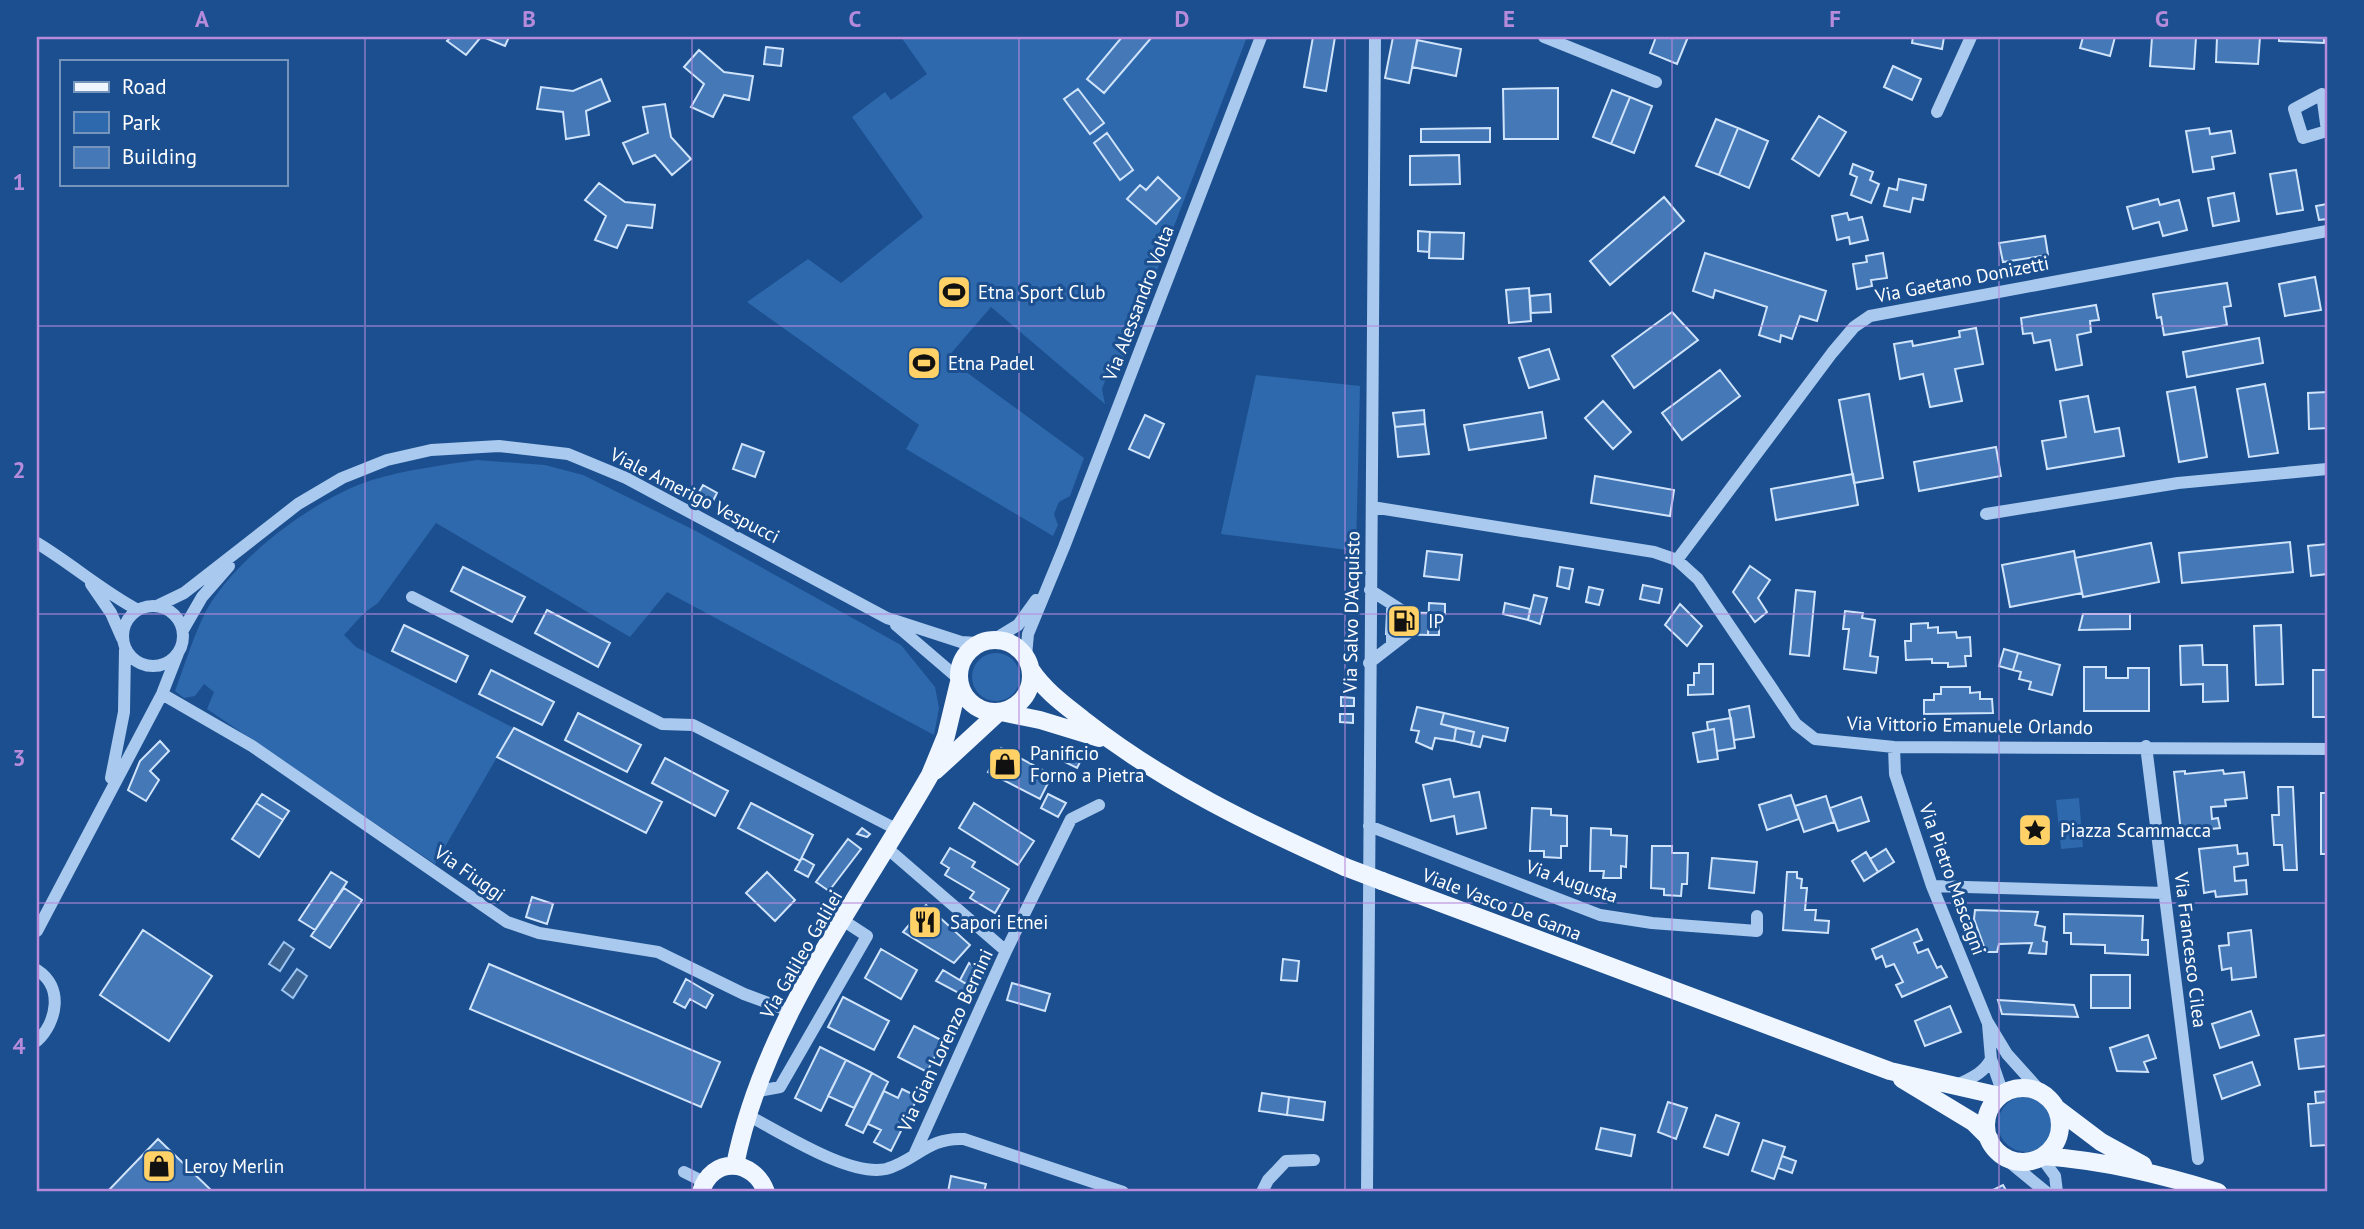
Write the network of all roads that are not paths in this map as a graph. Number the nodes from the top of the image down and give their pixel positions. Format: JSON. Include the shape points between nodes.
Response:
{"nodes":[{"id":1,"x":1261,"y":37,"type":"edge"},
{"id":2,"x":1375,"y":37,"type":"edge"},
{"id":3,"x":1544,"y":37,"type":"edge"},
{"id":4,"x":1971,"y":37,"type":"edge"},
{"id":5,"x":1656,"y":82,"type":"dead end"},
{"id":6,"x":1937,"y":112,"type":"dead end"},
{"id":7,"x":2327,"y":231,"type":"edge"},
{"id":8,"x":2327,"y":469,"type":"edge"},
{"id":9,"x":1372,"y":507,"type":"junction"},
{"id":10,"x":1986,"y":514,"type":"dead end"},
{"id":11,"x":37,"y":543,"type":"edge"},
{"id":12,"x":248,"y":544,"type":"junction"},
{"id":13,"x":1677,"y":559,"type":"junction"},
{"id":14,"x":85,"y":575,"type":"junction"},
{"id":15,"x":1049,"y":583,"type":"junction"},
{"id":16,"x":1370,"y":590,"type":"junction"},
{"id":17,"x":412,"y":597,"type":"dead end"},
{"id":18,"x":157,"y":606,"type":"junction"},
{"id":19,"x":138,"y":610,"type":"junction"},
{"id":20,"x":887,"y":618,"type":"junction"},
{"id":21,"x":183,"y":630,"type":"junction"},
{"id":22,"x":987,"y":641,"type":"junction"},
{"id":23,"x":124,"y":644,"type":"junction"},
{"id":24,"x":178,"y":653,"type":"junction"},
{"id":25,"x":1029,"y":663,"type":"junction"},
{"id":26,"x":1369,"y":663,"type":"junction"},
{"id":27,"x":959,"y":680,"type":"junction"},
{"id":28,"x":162,"y":694,"type":"junction"},
{"id":29,"x":1000,"y":712,"type":"junction"},
{"id":30,"x":1114,"y":744,"type":"junction"},
{"id":31,"x":2146,"y":746,"type":"junction"},
{"id":32,"x":1894,"y":747,"type":"junction"},
{"id":33,"x":2327,"y":749,"type":"edge"},
{"id":34,"x":930,"y":775,"type":"junction"},
{"id":35,"x":108,"y":792,"type":"junction"},
{"id":36,"x":1099,"y":805,"type":"dead end"},
{"id":37,"x":1369,"y":826,"type":"junction"},
{"id":38,"x":898,"y":830,"type":"junction"},
{"id":39,"x":888,"y":849,"type":"junction"},
{"id":40,"x":1932,"y":886,"type":"junction"},
{"id":41,"x":2165,"y":893,"type":"junction"},
{"id":42,"x":1757,"y":916,"type":"dead end"},
{"id":43,"x":844,"y":921,"type":"junction"},
{"id":44,"x":37,"y":931,"type":"edge"},
{"id":45,"x":1006,"y":951,"type":"junction"},
{"id":46,"x":37,"y":970,"type":"edge"},
{"id":47,"x":790,"y":1011,"type":"junction"},
{"id":48,"x":1987,"y":1021,"type":"junction"},
{"id":49,"x":37,"y":1041,"type":"edge"},
{"id":50,"x":1991,"y":1059,"type":"junction"},
{"id":51,"x":1890,"y":1071,"type":"junction"},
{"id":52,"x":1957,"y":1084,"type":"junction"},
{"id":53,"x":754,"y":1092,"type":"junction"},
{"id":54,"x":2042,"y":1093,"type":"junction"},
{"id":55,"x":2001,"y":1095,"type":"junction"},
{"id":56,"x":2056,"y":1108,"type":"junction"},
{"id":57,"x":747,"y":1115,"type":"junction"},
{"id":58,"x":1989,"y":1138,"type":"junction"},
{"id":59,"x":914,"y":1153,"type":"junction"},
{"id":60,"x":2001,"y":1155,"type":"junction"},
{"id":61,"x":2042,"y":1156,"type":"junction"},
{"id":62,"x":2197,"y":1159,"type":"dead end"},
{"id":63,"x":1314,"y":1160,"type":"dead end"},
{"id":64,"x":735,"y":1165,"type":"junction"},
{"id":65,"x":684,"y":1172,"type":"dead end"},
{"id":66,"x":2155,"y":1172,"type":"junction"},
{"id":67,"x":702,"y":1187,"type":"edge"},
{"id":68,"x":2201,"y":1190,"type":"edge"},
{"id":69,"x":1365,"y":1191,"type":"edge"},
{"id":70,"x":766,"y":1192,"type":"edge"},
{"id":71,"x":1123,"y":1192,"type":"edge"},
{"id":72,"x":1262,"y":1192,"type":"edge"},
{"id":73,"x":2046,"y":1192,"type":"edge"},
{"id":74,"x":2057,"y":1192,"type":"edge"},
{"id":75,"x":2218,"y":1192,"type":"edge"}],
"edges":[{"from":1,"to":15,"type":"street","name":"Via Alessandro Volta"},
{"from":2,"to":9,"type":"street","name":"Via Salvo D'Acquisto"},
{"from":3,"to":5,"type":"street"},
{"from":4,"to":6,"type":"street"},
{"from":7,"to":13,"type":"street","name":"Via Gaetano Donizetti","via":[[1870,316],[1832,353]]},
{"from":8,"to":10,"type":"street","via":[[2178,483]]},
{"from":9,"to":13,"type":"street"},
{"from":9,"to":16,"type":"street","name":"Via Salvo D'Acquisto"},
{"from":11,"to":14,"type":"street"},
{"from":12,"to":18,"type":"street","via":[[184,593]]},
{"from":12,"to":20,"type":"street","name":"Viale Amerigo Vespucci","via":[[298,503],[387,460],[431,450],[499,446],[568,454],[626,478]]},
{"from":12,"to":21,"type":"street","via":[[202,597]]},
{"from":13,"to":32,"type":"street","name":"Via Vittorio Emanuele Orlando","via":[[1698,579],[1796,724],[1815,739]]},
{"from":14,"to":19,"type":"street"},
{"from":14,"to":23,"type":"street"},
{"from":15,"to":22,"type":"street","via":[[1018,625]]},
{"from":15,"to":25,"type":"street","via":[[1028,634]]},
{"from":16,"to":26,"type":"street","name":"Via Salvo D'Acquisto"},
{"from":16,"to":26,"type":"street","via":[[1409,615],[1409,632]]},
{"from":17,"to":38,"type":"street","via":[[662,724],[693,725]]},
{"from":18,"to":19,"type":"street"},
{"from":18,"to":21,"type":"street","via":[[174,614]]},
{"from":19,"to":23,"type":"street","via":[[126,622]]},
{"from":20,"to":22,"type":"street","via":[[961,642]]},
{"from":20,"to":27,"type":"street"},
{"from":21,"to":24,"type":"street"},
{"from":22,"to":25,"type":"main road","via":[[1012,644]]},
{"from":22,"to":27,"type":"main road","via":[[965,656]]},
{"from":23,"to":24,"type":"street","via":[[132,659],[144,665],[157,667]]},
{"from":23,"to":35,"type":"street","via":[[124,712]]},
{"from":24,"to":28,"type":"street"},
{"from":25,"to":29,"type":"main road","via":[[1030,689],[1019,704]]},
{"from":25,"to":30,"type":"main road","via":[[1055,697]]},
{"from":26,"to":37,"type":"street","name":"Via Salvo D'Acquisto"},
{"from":27,"to":29,"type":"main road","via":[[974,706]]},
{"from":27,"to":34,"type":"main road","via":[[946,736]]},
{"from":28,"to":35,"type":"street"},
{"from":28,"to":47,"type":"street","name":"Via Fiuggi","via":[[252,746],[507,922],[539,933],[658,952],[744,995]]},
{"from":29,"to":30,"type":"main road"},
{"from":29,"to":34,"type":"main road"},
{"from":30,"to":51,"type":"main road","name":"Viale Vasco De Gama","bridge":true,"via":[[1204,799],[1345,867]]},
{"from":31,"to":32,"type":"street","name":"Via Vittorio Emanuele Orlando"},
{"from":31,"to":33,"type":"street","name":"Via Vittorio Emanuele Orlando"},
{"from":31,"to":41,"type":"street","name":"Via Francesco Cilea"},
{"from":32,"to":40,"type":"street","name":"Via Pietro Mascagni","via":[[1895,774]]},
{"from":34,"to":38,"type":"main road","name":"Via Galileo Galilei"},
{"from":35,"to":44,"type":"street"},
{"from":36,"to":45,"type":"street","name":"Via Gian Lorenzo Bernini","via":[[1071,819]]},
{"from":37,"to":42,"type":"street","name":"Via Augusta","via":[[1600,915],[1758,931]]},
{"from":37,"to":69,"type":"street","name":"Via Salvo D'Acquisto"},
{"from":38,"to":39,"type":"main road","name":"Via Galileo Galilei"},
{"from":39,"to":43,"type":"main road","name":"Via Galileo Galilei"},
{"from":39,"to":45,"type":"street"},
{"from":40,"to":41,"type":"street"},
{"from":40,"to":48,"type":"street","name":"Via Pietro Mascagni"},
{"from":41,"to":62,"type":"street","name":"Via Francesco Cilea"},
{"from":43,"to":47,"type":"main road","name":"Via Galileo Galilei"},
{"from":43,"to":53,"type":"street","via":[[867,936],[780,1087]]},
{"from":45,"to":59,"type":"street","name":"Via Gian Lorenzo Bernini"},
{"from":46,"to":49,"type":"street","via":[[50,984],[56,1007],[47,1032]]},
{"from":47,"to":53,"type":"main road","name":"Via Galileo Galilei"},
{"from":48,"to":50,"type":"street"},
{"from":48,"to":54,"type":"street","via":[[2007,1054]]},
{"from":50,"to":52,"type":"street","via":[[1976,1076]]},
{"from":50,"to":55,"type":"street"},
{"from":51,"to":52,"type":"main road"},
{"from":51,"to":58,"type":"main road","via":[[1973,1122]]},
{"from":52,"to":55,"type":"main road"},
{"from":53,"to":57,"type":"main road","name":"Via Galileo Galilei"},
{"from":54,"to":55,"type":"main road","via":[[2022,1088]]},
{"from":54,"to":56,"type":"main road"},
{"from":55,"to":58,"type":"main road","via":[[1987,1118]]},
{"from":56,"to":61,"type":"main road","via":[[2059,1136]]},
{"from":56,"to":66,"type":"main road","via":[[2101,1142]]},
{"from":57,"to":59,"type":"street","via":[[848,1165],[887,1168]]},
{"from":57,"to":64,"type":"main road","name":"Via Galileo Galilei"},
{"from":58,"to":60,"type":"main road"},
{"from":59,"to":71,"type":"street","via":[[947,1138],[964,1139]]},
{"from":60,"to":61,"type":"main road","via":[[2021,1162]]},
{"from":60,"to":73,"type":"street"},
{"from":61,"to":66,"type":"main road"},
{"from":61,"to":74,"type":"street","via":[[2055,1176]]},
{"from":63,"to":72,"type":"street","via":[[1286,1161]]},
{"from":64,"to":67,"type":"main road","via":[[717,1169]]},
{"from":64,"to":70,"type":"main road","via":[[755,1173]]},
{"from":65,"to":67,"type":"street"},
{"from":66,"to":68,"type":"main road"},
{"from":68,"to":75,"type":"main road"}]}
